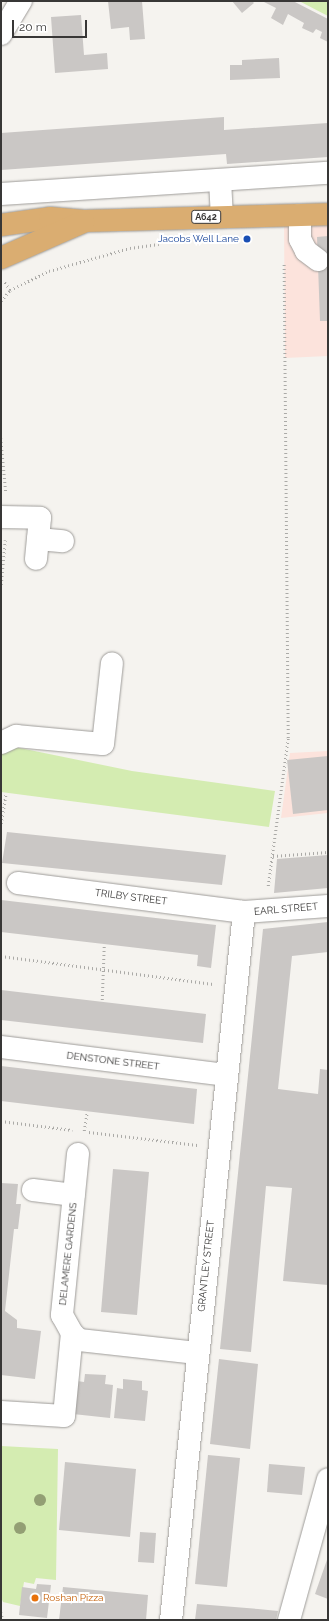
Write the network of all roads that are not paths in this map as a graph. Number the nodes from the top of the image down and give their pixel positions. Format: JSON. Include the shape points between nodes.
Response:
{"nodes":[{"id":1,"x":21,"y":1,"type":"edge"},
{"id":2,"x":1,"y":34,"type":"edge"},
{"id":3,"x":328,"y":173,"type":"edge"},
{"id":4,"x":220,"y":180,"type":"junction"},
{"id":5,"x":8,"y":193,"type":"edge"},
{"id":6,"x":328,"y":214,"type":"edge"},
{"id":7,"x":300,"y":215,"type":"junction"},
{"id":8,"x":222,"y":216,"type":"junction"},
{"id":9,"x":84,"y":221,"type":"junction"},
{"id":10,"x":1,"y":225,"type":"edge"},
{"id":11,"x":1,"y":258,"type":"edge"},
{"id":12,"x":318,"y":260,"type":"dead end"},
{"id":13,"x":1,"y":518,"type":"edge"},
{"id":14,"x":63,"y":541,"type":"dead end"},
{"id":15,"x":112,"y":663,"type":"dead end"},
{"id":16,"x":6,"y":735,"type":"edge"},
{"id":17,"x":18,"y":883,"type":"dead end"},
{"id":18,"x":328,"y":906,"type":"edge"},
{"id":19,"x":254,"y":912,"type":"junction"},
{"id":20,"x":1,"y":1047,"type":"edge"},
{"id":21,"x":226,"y":1075,"type":"junction"},
{"id":22,"x":78,"y":1154,"type":"dead end"},
{"id":23,"x":33,"y":1190,"type":"dead end"},
{"id":24,"x":74,"y":1195,"type":"junction"},
{"id":25,"x":72,"y":1333,"type":"junction"},
{"id":26,"x":197,"y":1352,"type":"junction"},
{"id":27,"x":1,"y":1412,"type":"edge"},
{"id":28,"x":328,"y":1479,"type":"edge"},
{"id":29,"x":170,"y":1620,"type":"edge"},
{"id":30,"x":289,"y":1620,"type":"edge"}],
"edges":[{"from":1,"to":2,"type":"street"},
{"from":3,"to":4,"type":"street"},
{"from":4,"to":5,"type":"street"},
{"from":4,"to":8,"type":"street"},
{"from":6,"to":7,"type":"main road","number":"A642"},
{"from":7,"to":8,"type":"main road","number":"A642"},
{"from":7,"to":12,"type":"street","via":[[300,239],[306,251]]},
{"from":8,"to":9,"type":"main road","number":"A642"},
{"from":9,"to":10,"type":"main road","number":"A642","via":[[50,218]]},
{"from":9,"to":11,"type":"main road","number":"A642"},
{"from":13,"to":14,"type":"street","via":[[40,518],[37,549]]},
{"from":15,"to":16,"type":"street","via":[[104,744]]},
{"from":17,"to":19,"type":"street","name":"TRILBY STREET"},
{"from":18,"to":19,"type":"street","name":"EARL STREET"},
{"from":19,"to":21,"type":"street","name":"GRANTLEY STREET","via":[[236,986]]},
{"from":20,"to":21,"type":"street","name":"DENSTONE STREET"},
{"from":21,"to":26,"type":"street","name":"GRANTLEY STREET"},
{"from":22,"to":24,"type":"street","name":"DELAMERE GARDENS"},
{"from":23,"to":24,"type":"street","name":"DELAMERE GARDENS"},
{"from":24,"to":25,"type":"street","name":"DELAMERE GARDENS","via":[[62,1315]]},
{"from":25,"to":26,"type":"street","via":[[79,1340]]},
{"from":25,"to":27,"type":"street","via":[[64,1416]]},
{"from":26,"to":29,"type":"street","name":"GRANTLEY STREET"},
{"from":28,"to":30,"type":"street"}]}
